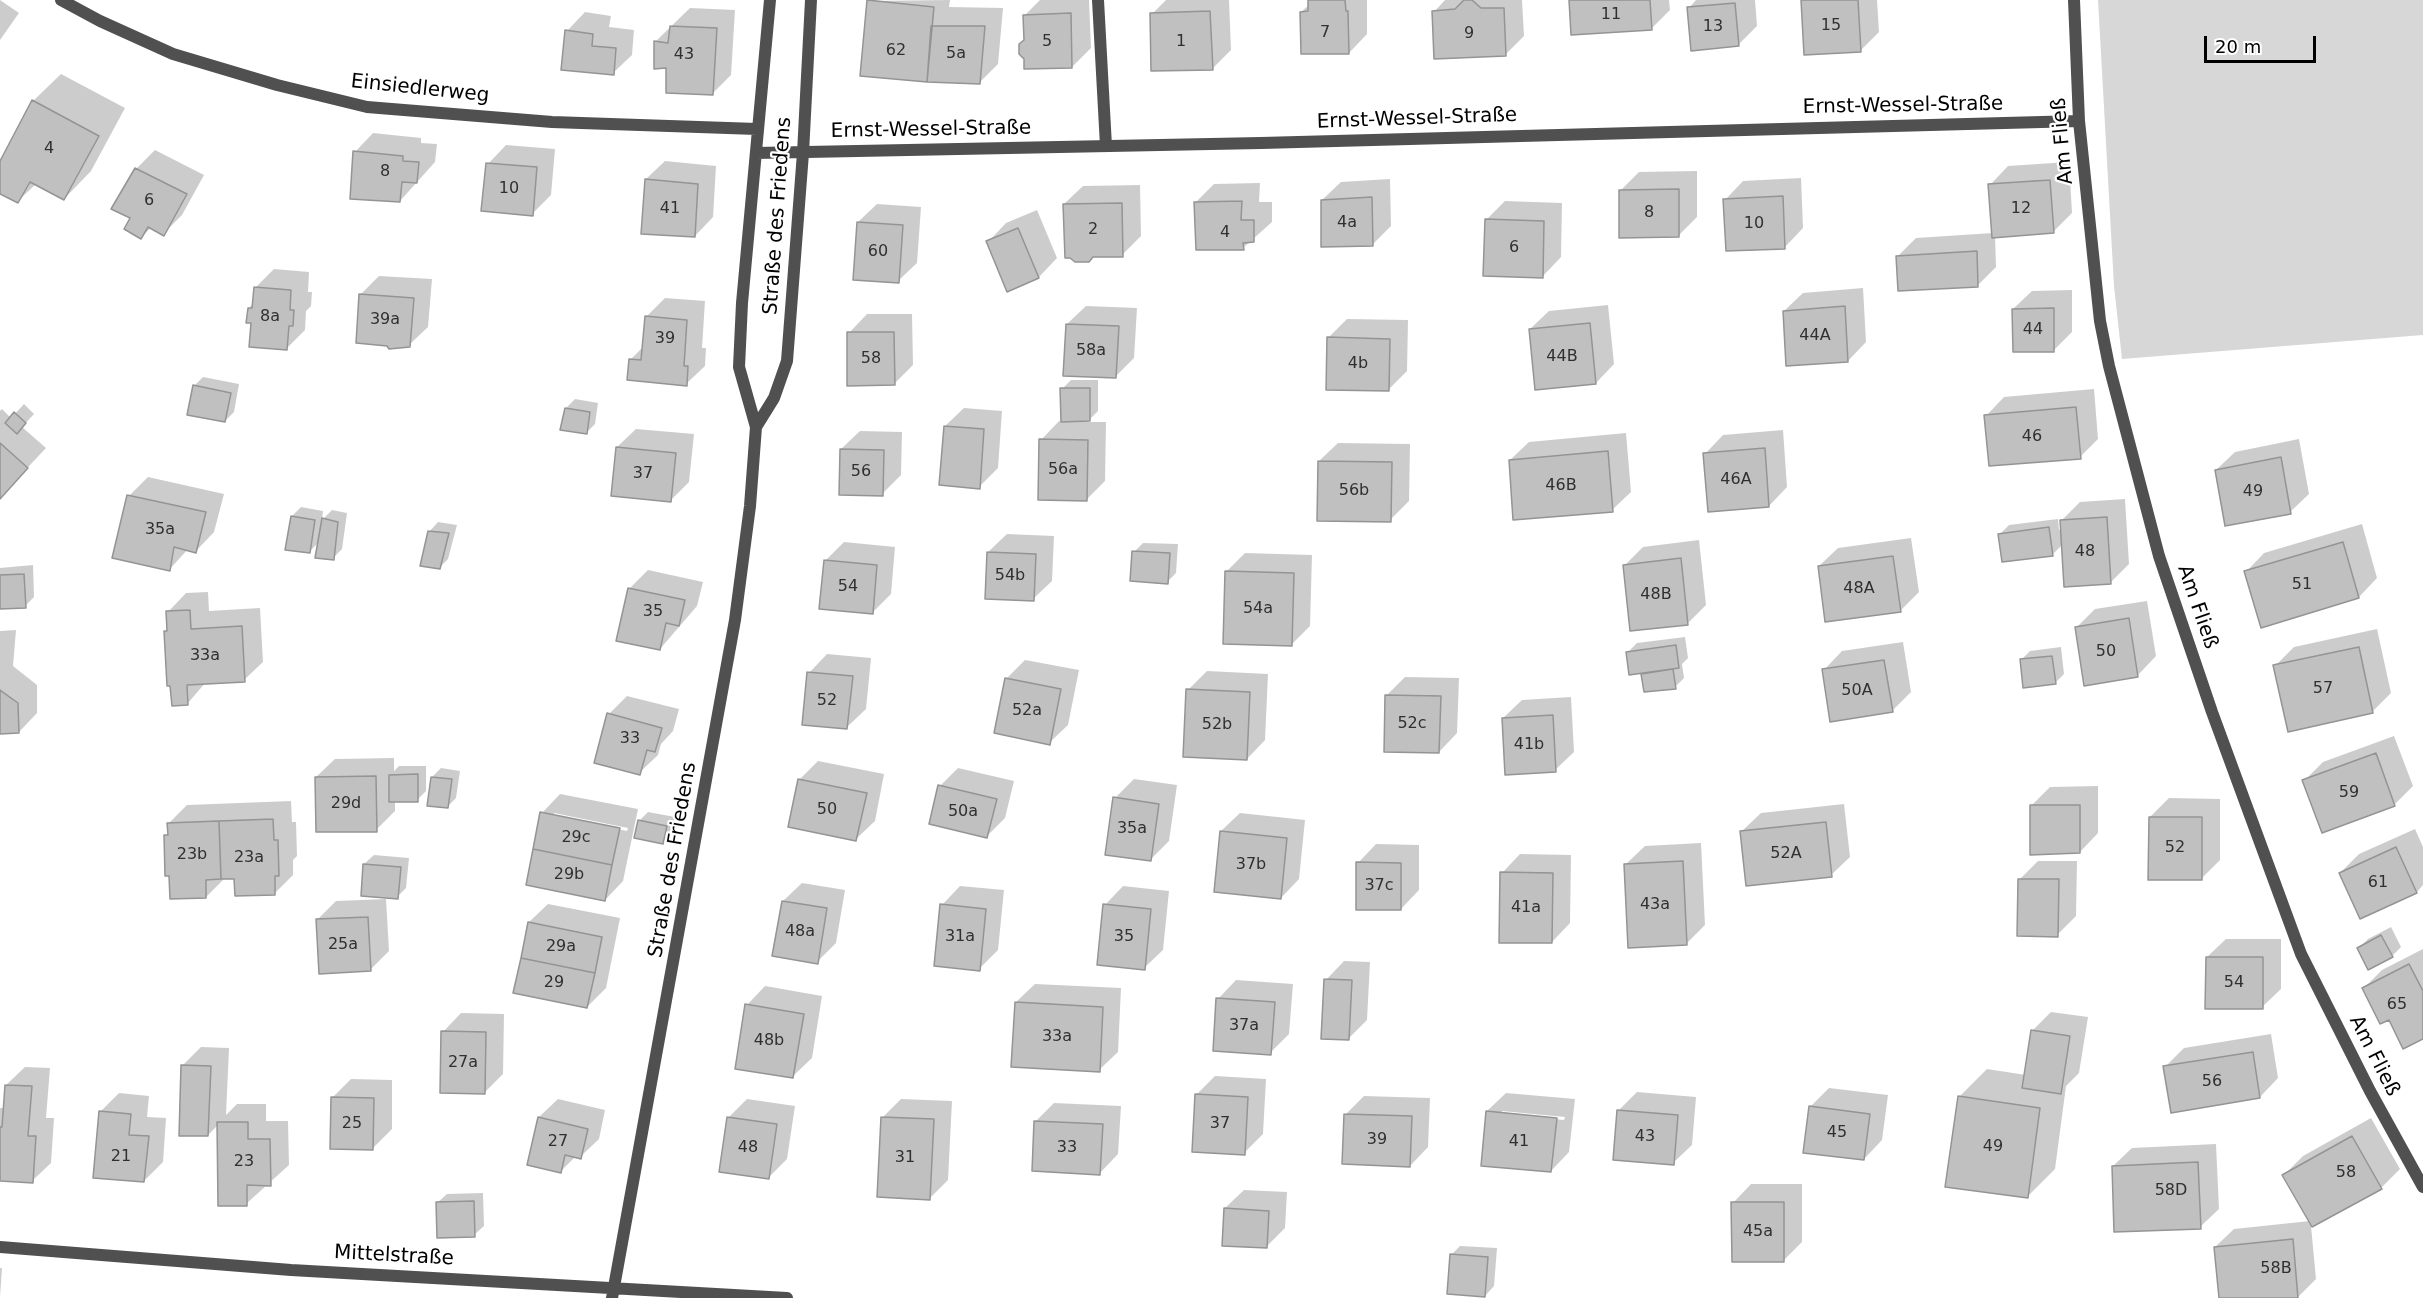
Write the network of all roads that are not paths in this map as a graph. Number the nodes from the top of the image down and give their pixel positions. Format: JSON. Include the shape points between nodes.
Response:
{"nodes":[{"id":1,"x":61,"y":0,"type":"edge"},
{"id":2,"x":770,"y":0,"type":"edge"},
{"id":3,"x":811,"y":0,"type":"edge"},
{"id":4,"x":1098,"y":0,"type":"edge"},
{"id":5,"x":2074,"y":0,"type":"edge"},
{"id":6,"x":2079,"y":121,"type":"junction"},
{"id":7,"x":757,"y":129,"type":"junction"},
{"id":8,"x":1106,"y":146,"type":"junction"},
{"id":9,"x":756,"y":153,"type":"junction"},
{"id":10,"x":803,"y":153,"type":"junction"},
{"id":11,"x":756,"y":427,"type":"junction"},
{"id":12,"x":2423,"y":1187,"type":"edge"},
{"id":13,"x":0,"y":1246,"type":"edge"},
{"id":14,"x":613,"y":1293,"type":"edge"},
{"id":15,"x":786,"y":1298,"type":"edge"}],
"edges":[{"from":1,"to":7,"type":"street","name":"Einsiedlerweg","via":[[173,54],[367,107],[552,122]]},
{"from":2,"to":7,"type":"street","name":"Straße des Friedens"},
{"from":3,"to":10,"type":"street","name":"Straße des Friedens"},
{"from":4,"to":8,"type":"street"},
{"from":5,"to":6,"type":"street","name":"Am Fließ"},
{"from":6,"to":8,"type":"street","name":"Ernst-Wessel-Straße"},
{"from":6,"to":12,"type":"street","name":"Am Fließ","via":[[2100,321],[2159,556],[2301,954]]},
{"from":7,"to":9,"type":"street","name":"Straße des Friedens"},
{"from":8,"to":10,"type":"street","name":"Ernst-Wessel-Straße"},
{"from":9,"to":10,"type":"street","name":"Ernst-Wessel-Straße"},
{"from":9,"to":11,"type":"street","name":"Straße des Friedens","via":[[739,367]]},
{"from":10,"to":11,"type":"street","name":"Straße des Friedens","via":[[787,361],[774,398]]},
{"from":11,"to":14,"type":"street","name":"Straße des Friedens","via":[[735,620]]},
{"from":13,"to":14,"type":"street","name":"Mittelstraße"},
{"from":14,"to":15,"type":"street","name":"Mittelstraße"}]}
